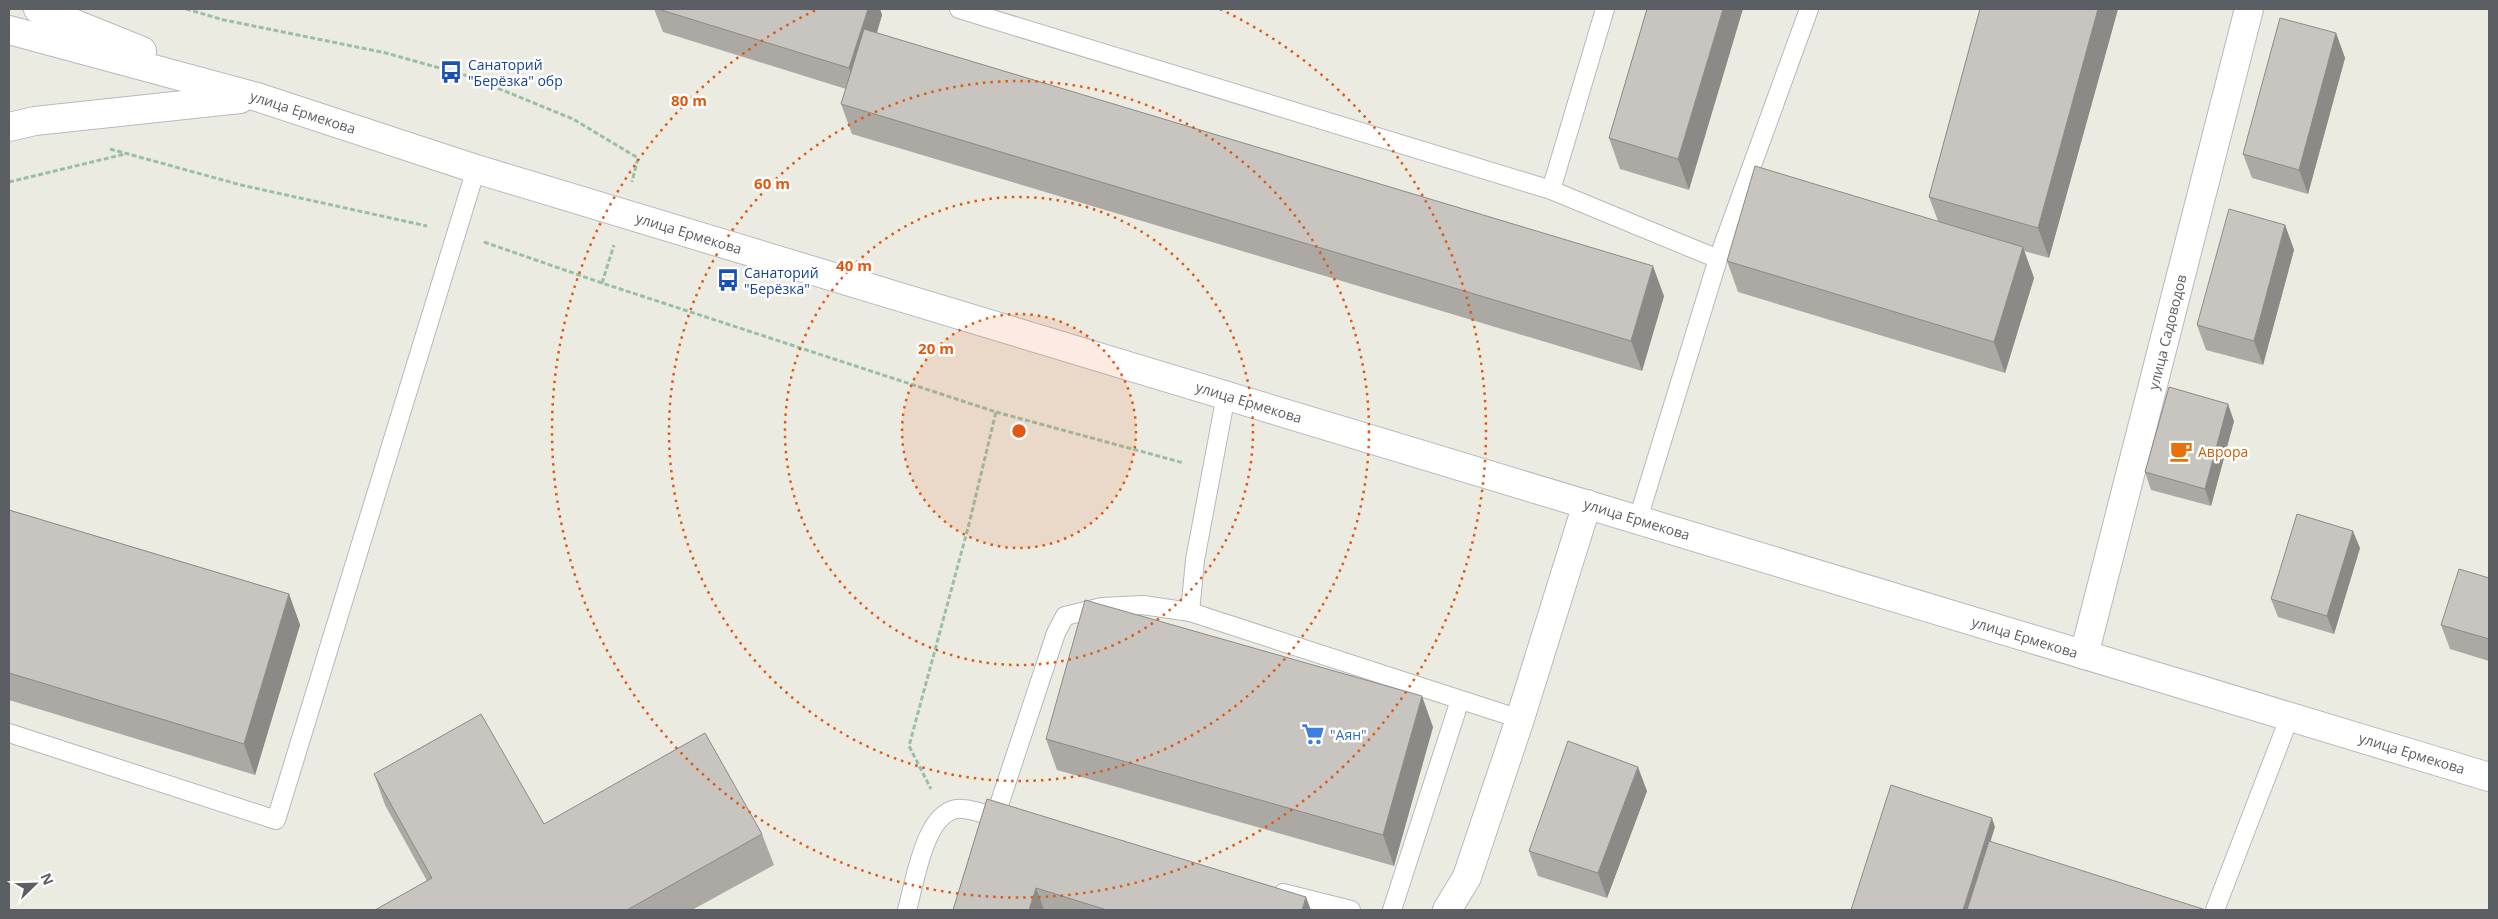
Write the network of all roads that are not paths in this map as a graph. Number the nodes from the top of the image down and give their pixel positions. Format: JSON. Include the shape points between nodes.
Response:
{"nodes":[{"id":1,"x":38,"y":9,"type":"edge"},
{"id":2,"x":959,"y":9,"type":"edge"},
{"id":3,"x":1605,"y":9,"type":"edge"},
{"id":4,"x":1809,"y":9,"type":"edge"},
{"id":5,"x":2249,"y":9,"type":"edge"},
{"id":6,"x":9,"y":30,"type":"edge"},
{"id":7,"x":256,"y":97,"type":"junction"},
{"id":8,"x":9,"y":127,"type":"edge"},
{"id":9,"x":476,"y":169,"type":"junction"},
{"id":10,"x":1551,"y":190,"type":"junction"},
{"id":11,"x":1718,"y":259,"type":"junction"},
{"id":12,"x":1226,"y":395,"type":"junction"},
{"id":13,"x":1587,"y":504,"type":"junction"},
{"id":14,"x":1638,"y":519,"type":"junction"},
{"id":15,"x":1190,"y":612,"type":"junction"},
{"id":16,"x":2084,"y":655,"type":"junction"},
{"id":17,"x":1460,"y":700,"type":"junction"},
{"id":18,"x":2290,"y":716,"type":"junction"},
{"id":19,"x":1520,"y":719,"type":"junction"},
{"id":20,"x":9,"y":733,"type":"edge"},
{"id":21,"x":2489,"y":777,"type":"edge"},
{"id":22,"x":995,"y":817,"type":"junction"},
{"id":23,"x":1024,"y":825,"type":"edge"},
{"id":24,"x":1264,"y":888,"type":"edge"},
{"id":25,"x":907,"y":910,"type":"edge"},
{"id":26,"x":1350,"y":910,"type":"edge"},
{"id":27,"x":1392,"y":910,"type":"edge"},
{"id":28,"x":1447,"y":910,"type":"edge"},
{"id":29,"x":2215,"y":910,"type":"edge"}],
"edges":[{"from":1,"to":7,"type":"main road"},
{"from":2,"to":10,"type":"lane"},
{"from":3,"to":10,"type":"lane"},
{"from":4,"to":11,"type":"lane"},
{"from":5,"to":16,"type":"main road","name":"улица Садоводов"},
{"from":6,"to":7,"type":"main road","name":"улица Ермекова"},
{"from":7,"to":8,"type":"main road","via":[[34,121]]},
{"from":7,"to":9,"type":"main road","name":"улица Ермекова"},
{"from":9,"to":12,"type":"main road","name":"улица Ермекова"},
{"from":9,"to":20,"type":"lane","via":[[276,820]]},
{"from":10,"to":11,"type":"lane"},
{"from":11,"to":14,"type":"lane"},
{"from":12,"to":13,"type":"main road","name":"улица Ермекова"},
{"from":12,"to":15,"type":"lane","via":[[1196,560]]},
{"from":13,"to":14,"type":"main road","name":"улица Ермекова"},
{"from":13,"to":19,"type":"main road"},
{"from":14,"to":16,"type":"main road","name":"улица Ермекова"},
{"from":15,"to":17,"type":"lane"},
{"from":15,"to":22,"type":"lane","via":[[1143,605],[1102,607],[1065,616],[1056,633]]},
{"from":16,"to":18,"type":"main road","name":"улица Ермекова"},
{"from":17,"to":19,"type":"lane"},
{"from":17,"to":27,"type":"lane"},
{"from":18,"to":21,"type":"main road","name":"улица Ермекова"},
{"from":18,"to":29,"type":"lane"},
{"from":19,"to":28,"type":"main road","via":[[1467,877]]},
{"from":22,"to":23,"type":"lane"},
{"from":22,"to":25,"type":"lane","via":[[961,808],[943,814],[930,829]]},
{"from":24,"to":26,"type":"lane"}]}
